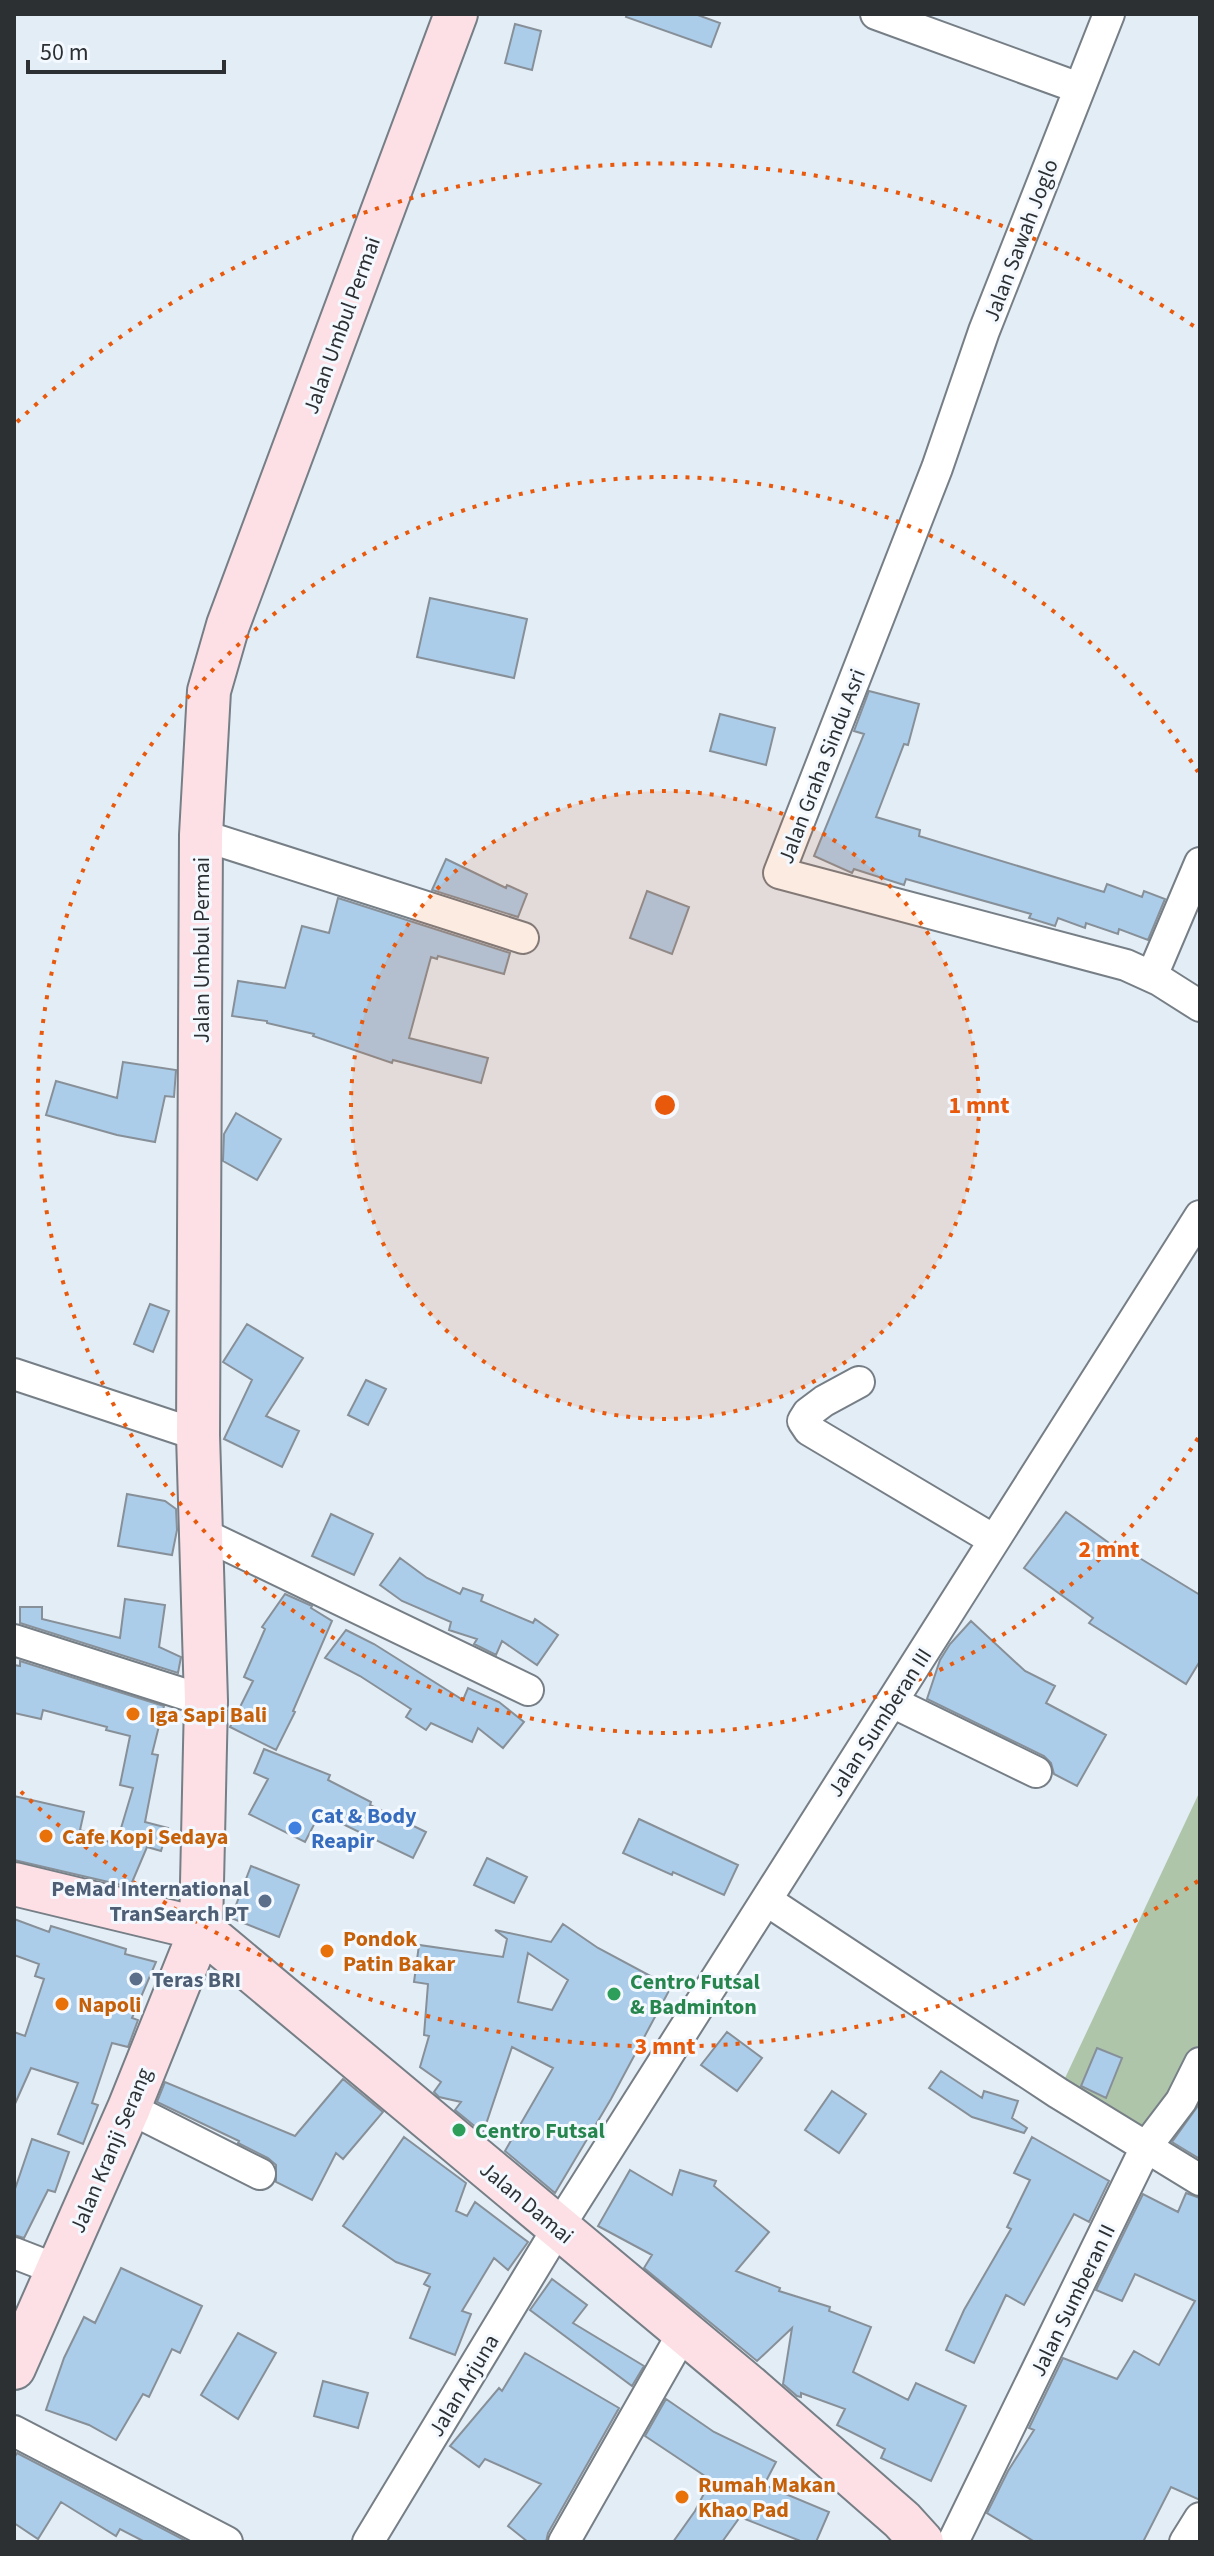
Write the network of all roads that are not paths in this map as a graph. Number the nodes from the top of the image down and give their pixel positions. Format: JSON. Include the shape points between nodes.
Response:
{"nodes":[{"id":1,"x":456,"y":14,"type":"edge"},
{"id":2,"x":876,"y":14,"type":"edge"},
{"id":3,"x":1109,"y":14,"type":"edge"},
{"id":4,"x":1079,"y":88,"type":"junction"},
{"id":5,"x":937,"y":468,"type":"joint"},
{"id":6,"x":201,"y":835,"type":"junction"},
{"id":7,"x":1200,"y":863,"type":"edge"},
{"id":8,"x":523,"y":938,"type":"dead end"},
{"id":9,"x":1152,"y":976,"type":"junction"},
{"id":10,"x":1200,"y":1006,"type":"edge"},
{"id":11,"x":1200,"y":1216,"type":"edge"},
{"id":12,"x":14,"y":1374,"type":"edge"},
{"id":13,"x":859,"y":1382,"type":"dead end"},
{"id":14,"x":198,"y":1435,"type":"junction"},
{"id":15,"x":201,"y":1533,"type":"junction"},
{"id":16,"x":994,"y":1540,"type":"junction"},
{"id":17,"x":14,"y":1640,"type":"edge"},
{"id":18,"x":528,"y":1690,"type":"dead end"},
{"id":19,"x":206,"y":1701,"type":"junction"},
{"id":20,"x":892,"y":1702,"type":"junction"},
{"id":21,"x":1036,"y":1772,"type":"dead end"},
{"id":22,"x":14,"y":1884,"type":"edge"},
{"id":23,"x":766,"y":1900,"type":"junction"},
{"id":24,"x":201,"y":1929,"type":"junction"},
{"id":25,"x":1200,"y":2063,"type":"edge"},
{"id":26,"x":129,"y":2108,"type":"junction"},
{"id":27,"x":1146,"y":2147,"type":"junction"},
{"id":28,"x":260,"y":2174,"type":"dead end"},
{"id":29,"x":1200,"y":2180,"type":"edge"},
{"id":30,"x":558,"y":2228,"type":"junction"},
{"id":31,"x":14,"y":2253,"type":"edge"},
{"id":32,"x":58,"y":2270,"type":"junction"},
{"id":33,"x":683,"y":2333,"type":"junction"},
{"id":34,"x":14,"y":2368,"type":"edge"},
{"id":35,"x":14,"y":2431,"type":"edge"},
{"id":36,"x":1200,"y":2518,"type":"edge"},
{"id":37,"x":227,"y":2542,"type":"edge"},
{"id":38,"x":368,"y":2542,"type":"edge"},
{"id":39,"x":564,"y":2542,"type":"edge"},
{"id":40,"x":922,"y":2542,"type":"edge"},
{"id":41,"x":953,"y":2542,"type":"edge"},
{"id":42,"x":1185,"y":2542,"type":"edge"}],
"edges":[{"from":1,"to":6,"type":"main road","name":"Jalan Umbul Permai","via":[[228,625],[209,691]]},
{"from":2,"to":4,"type":"street"},
{"from":3,"to":4,"type":"street","name":"Jalan Sawah Joglo"},
{"from":4,"to":5,"type":"street","name":"Jalan Sawah Joglo"},
{"from":5,"to":9,"type":"street","name":"Jalan Graha Sindu Asri","via":[[779,873]]},
{"from":6,"to":8,"type":"street"},
{"from":6,"to":14,"type":"main road","name":"Jalan Umbul Permai"},
{"from":7,"to":9,"type":"street"},
{"from":9,"to":10,"type":"street","name":"Jalan Graha Sindu Asri"},
{"from":11,"to":16,"type":"street","name":"Jalan Sumberan III"},
{"from":12,"to":14,"type":"street"},
{"from":13,"to":16,"type":"street","via":[[808,1413],[803,1421],[809,1430]]},
{"from":14,"to":15,"type":"main road","name":"Jalan Umbul Permai"},
{"from":15,"to":18,"type":"street"},
{"from":15,"to":19,"type":"main road","name":"Jalan Umbul Permai"},
{"from":16,"to":20,"type":"street","name":"Jalan Sumberan III"},
{"from":17,"to":19,"type":"street"},
{"from":19,"to":24,"type":"main road","name":"Jalan Umbul Permai"},
{"from":20,"to":21,"type":"street"},
{"from":20,"to":23,"type":"street","name":"Jalan Sumberan III"},
{"from":22,"to":24,"type":"main road","name":"Jalan Damai"},
{"from":23,"to":27,"type":"street"},
{"from":23,"to":30,"type":"street","name":"Jalan Sumberan III"},
{"from":24,"to":26,"type":"main road","name":"Jalan Kranji Serang"},
{"from":24,"to":30,"type":"main road","name":"Jalan Damai"},
{"from":25,"to":27,"type":"street","name":"Jalan Sumberan II","via":[[1181,2101]]},
{"from":26,"to":28,"type":"street"},
{"from":26,"to":32,"type":"main road","name":"Jalan Kranji Serang"},
{"from":27,"to":29,"type":"street"},
{"from":27,"to":41,"type":"street","name":"Jalan Sumberan II"},
{"from":30,"to":33,"type":"main road","name":"Jalan Damai"},
{"from":30,"to":38,"type":"street","name":"Jalan Arjuna"},
{"from":31,"to":32,"type":"street"},
{"from":32,"to":34,"type":"main road","name":"Jalan Kranji Serang"},
{"from":33,"to":39,"type":"street"},
{"from":33,"to":40,"type":"main road","name":"Jalan Damai","via":[[836,2461]]},
{"from":35,"to":37,"type":"street"},
{"from":36,"to":42,"type":"street"}]}
